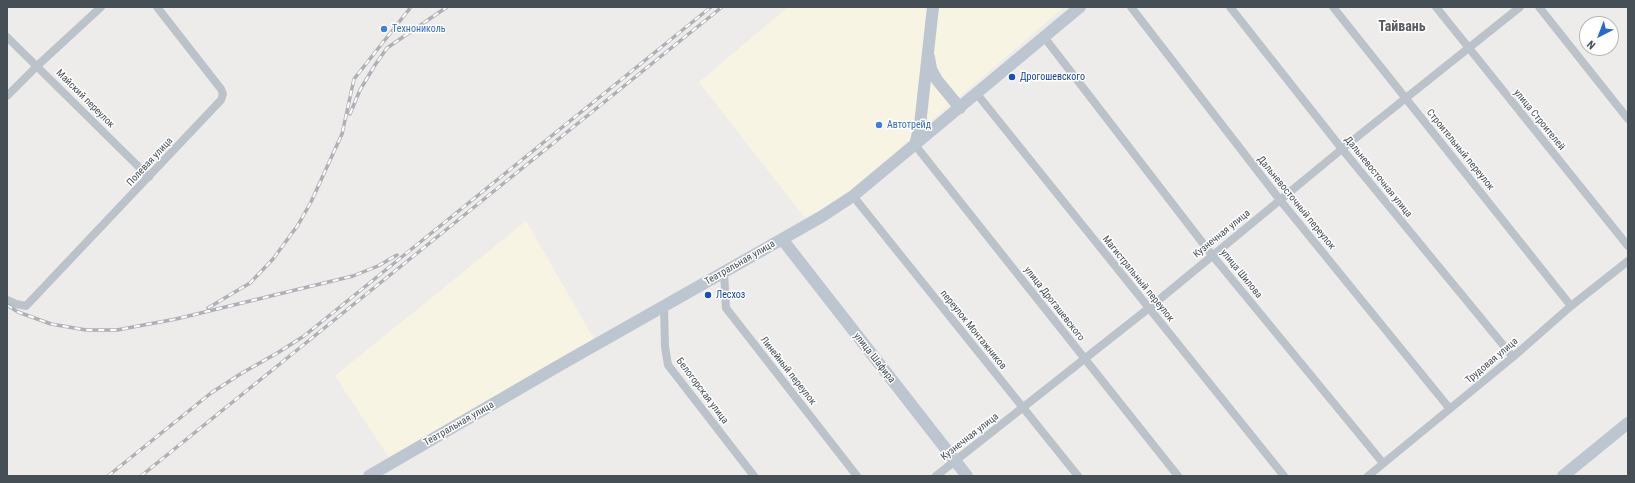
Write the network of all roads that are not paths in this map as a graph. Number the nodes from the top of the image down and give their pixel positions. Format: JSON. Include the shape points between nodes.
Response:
{"nodes":[{"id":1,"x":101,"y":7,"type":"edge"},
{"id":2,"x":157,"y":7,"type":"edge"},
{"id":3,"x":933,"y":7,"type":"edge"},
{"id":4,"x":1080,"y":7,"type":"edge"},
{"id":5,"x":1131,"y":7,"type":"edge"},
{"id":6,"x":1230,"y":7,"type":"edge"},
{"id":7,"x":1333,"y":7,"type":"edge"},
{"id":8,"x":1436,"y":7,"type":"edge"},
{"id":9,"x":1520,"y":7,"type":"edge"},
{"id":10,"x":1539,"y":7,"type":"edge"},
{"id":11,"x":7,"y":37,"type":"edge"},
{"id":12,"x":1044,"y":37,"type":"junction"},
{"id":13,"x":1469,"y":49,"type":"junction"},
{"id":14,"x":928,"y":54,"type":"junction"},
{"id":15,"x":37,"y":66,"type":"junction"},
{"id":16,"x":977,"y":94,"type":"junction"},
{"id":17,"x":7,"y":96,"type":"edge"},
{"id":18,"x":1406,"y":99,"type":"junction"},
{"id":19,"x":960,"y":108,"type":"junction"},
{"id":20,"x":1628,"y":119,"type":"edge"},
{"id":21,"x":915,"y":145,"type":"junction"},
{"id":22,"x":1342,"y":149,"type":"junction"},
{"id":23,"x":149,"y":177,"type":"junction"},
{"id":24,"x":853,"y":196,"type":"junction"},
{"id":25,"x":1280,"y":200,"type":"junction"},
{"id":26,"x":782,"y":239,"type":"junction"},
{"id":27,"x":1628,"y":246,"type":"edge"},
{"id":28,"x":1212,"y":255,"type":"junction"},
{"id":29,"x":1628,"y":261,"type":"edge"},
{"id":30,"x":724,"y":272,"type":"junction"},
{"id":31,"x":7,"y":300,"type":"edge"},
{"id":32,"x":664,"y":306,"type":"junction"},
{"id":33,"x":1572,"y":306,"type":"junction"},
{"id":34,"x":1149,"y":308,"type":"junction"},
{"id":35,"x":1513,"y":357,"type":"junction"},
{"id":36,"x":1084,"y":358,"type":"junction"},
{"id":37,"x":1023,"y":408,"type":"junction"},
{"id":38,"x":1450,"y":409,"type":"junction"},
{"id":39,"x":1628,"y":423,"type":"edge"},
{"id":40,"x":955,"y":460,"type":"junction"},
{"id":41,"x":1383,"y":463,"type":"junction"},
{"id":42,"x":369,"y":476,"type":"edge"},
{"id":43,"x":754,"y":476,"type":"edge"},
{"id":44,"x":857,"y":476,"type":"edge"},
{"id":45,"x":936,"y":476,"type":"edge"},
{"id":46,"x":967,"y":476,"type":"edge"},
{"id":47,"x":1078,"y":476,"type":"edge"},
{"id":48,"x":1178,"y":476,"type":"edge"},
{"id":49,"x":1284,"y":476,"type":"edge"},
{"id":50,"x":1368,"y":476,"type":"edge"},
{"id":51,"x":1563,"y":476,"type":"edge"}],
"edges":[{"from":1,"to":15,"type":"street"},
{"from":2,"to":23,"type":"street","name":"Полевая улица","via":[[223,94],[221,100]]},
{"from":3,"to":14,"type":"main road"},
{"from":4,"to":12,"type":"main road","name":"Театральная улица"},
{"from":5,"to":25,"type":"street","name":"Дальневосточный переулок"},
{"from":6,"to":22,"type":"street","name":"Дальневосточная улица"},
{"from":7,"to":18,"type":"street","name":"Строительный переулок"},
{"from":8,"to":13,"type":"street","name":"улица Строителей"},
{"from":9,"to":13,"type":"street","name":"Кузнечная улица"},
{"from":10,"to":20,"type":"street"},
{"from":11,"to":15,"type":"street","name":"Майский переулок"},
{"from":12,"to":16,"type":"main road","name":"Театральная улица"},
{"from":12,"to":28,"type":"street","name":"улица Шилова"},
{"from":13,"to":18,"type":"street","name":"Кузнечная улица"},
{"from":13,"to":27,"type":"street","name":"улица Строителей"},
{"from":14,"to":19,"type":"main road","via":[[931,69],[937,80]]},
{"from":14,"to":21,"type":"main road","via":[[920,125]]},
{"from":15,"to":17,"type":"street"},
{"from":15,"to":23,"type":"street","name":"Майский переулок"},
{"from":16,"to":19,"type":"main road","name":"Театральная улица"},
{"from":16,"to":34,"type":"street","name":"Магистральный переулок"},
{"from":18,"to":22,"type":"street","name":"Кузнечная улица"},
{"from":18,"to":33,"type":"street","name":"Строительный переулок"},
{"from":19,"to":21,"type":"main road","name":"Театральная улица"},
{"from":21,"to":24,"type":"main road","name":"Театральная улица"},
{"from":21,"to":36,"type":"street","name":"улица Дрогашевского"},
{"from":22,"to":25,"type":"street","name":"Кузнечная улица"},
{"from":22,"to":35,"type":"street","name":"Дальневосточная улица"},
{"from":23,"to":31,"type":"street","name":"Полевая улица","via":[[26,306]]},
{"from":24,"to":26,"type":"main road","name":"Театральная улица"},
{"from":24,"to":37,"type":"street","name":"переулок Монтажников"},
{"from":25,"to":28,"type":"street","name":"Кузнечная улица"},
{"from":25,"to":38,"type":"street","name":"Дальневосточный переулок"},
{"from":26,"to":30,"type":"main road","name":"Театральная улица"},
{"from":26,"to":40,"type":"main road","name":"улица Шафира"},
{"from":28,"to":34,"type":"street","name":"Кузнечная улица"},
{"from":28,"to":41,"type":"street","name":"улица Шилова"},
{"from":29,"to":33,"type":"street","name":"Трудовая улица"},
{"from":30,"to":32,"type":"main road","name":"Театральная улица"},
{"from":30,"to":44,"type":"street","name":"Линейный переулок","via":[[726,308]]},
{"from":32,"to":42,"type":"main road","name":"Театральная улица"},
{"from":32,"to":43,"type":"street","name":"Белогорская улица","via":[[668,365]]},
{"from":33,"to":35,"type":"street","name":"Трудовая улица"},
{"from":34,"to":36,"type":"street","name":"Кузнечная улица"},
{"from":34,"to":49,"type":"street","name":"Магистральный переулок"},
{"from":35,"to":38,"type":"street","name":"Трудовая улица"},
{"from":36,"to":37,"type":"street","name":"Кузнечная улица"},
{"from":36,"to":48,"type":"street","name":"улица Дрогашевского"},
{"from":37,"to":40,"type":"street","name":"Кузнечная улица"},
{"from":37,"to":47,"type":"street","name":"переулок Монтажников"},
{"from":38,"to":41,"type":"street","name":"Трудовая улица"},
{"from":39,"to":51,"type":"main road"},
{"from":40,"to":45,"type":"street","name":"Кузнечная улица"},
{"from":40,"to":46,"type":"main road","name":"улица Шафира"},
{"from":41,"to":50,"type":"street","name":"Трудовая улица"}]}
